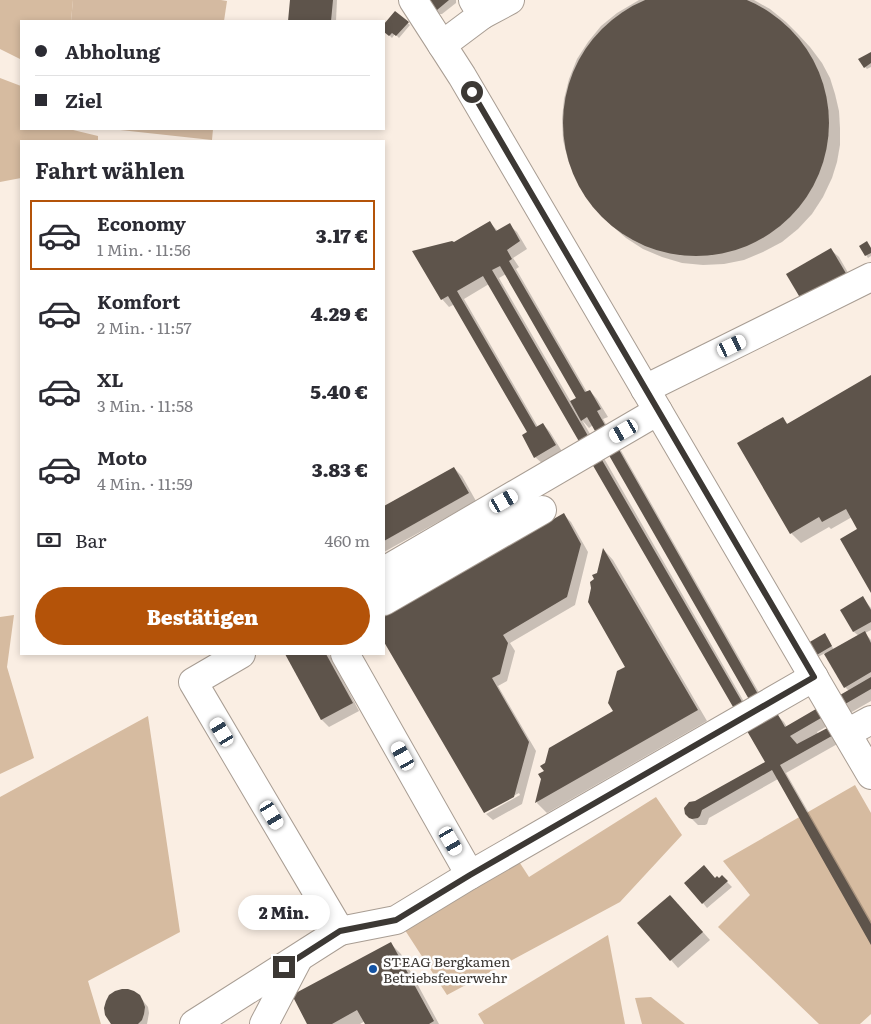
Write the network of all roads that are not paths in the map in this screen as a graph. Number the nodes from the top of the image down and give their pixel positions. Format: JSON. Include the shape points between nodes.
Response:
{"nodes":[{"id":1,"x":413,"y":0,"type":"edge"},
{"id":2,"x":510,"y":0,"type":"edge"},
{"id":3,"x":477,"y":8,"type":"edge"},
{"id":4,"x":442,"y":45,"type":"junction"},
{"id":5,"x":871,"y":277,"type":"edge"},
{"id":6,"x":652,"y":400,"type":"junction"},
{"id":7,"x":542,"y":510,"type":"dead end"},
{"id":8,"x":385,"y":570,"type":"edge"},
{"id":9,"x":385,"y":600,"type":"edge"},
{"id":10,"x":239,"y":655,"type":"edge"},
{"id":11,"x":346,"y":655,"type":"edge"},
{"id":12,"x":814,"y":677,"type":"junction"},
{"id":13,"x":871,"y":720,"type":"edge"},
{"id":14,"x":847,"y":733,"type":"junction"},
{"id":15,"x":871,"y":774,"type":"edge"},
{"id":16,"x":470,"y":875,"type":"junction"},
{"id":17,"x":340,"y":931,"type":"junction"},
{"id":18,"x":298,"y":958,"type":"junction"},
{"id":19,"x":194,"y":1024,"type":"edge"},
{"id":20,"x":264,"y":1024,"type":"edge"}],
"edges":[{"from":1,"to":4,"type":"lane"},
{"from":2,"to":3,"type":"lane"},
{"from":3,"to":4,"type":"lane"},
{"from":4,"to":6,"type":"lane"},
{"from":5,"to":6,"type":"lane"},
{"from":6,"to":8,"type":"lane"},
{"from":6,"to":12,"type":"lane"},
{"from":7,"to":9,"type":"lane"},
{"from":10,"to":17,"type":"lane","via":[[193,682]]},
{"from":11,"to":16,"type":"lane"},
{"from":12,"to":14,"type":"lane"},
{"from":12,"to":16,"type":"lane"},
{"from":13,"to":14,"type":"lane"},
{"from":14,"to":15,"type":"lane"},
{"from":16,"to":17,"type":"lane","via":[[396,920]]},
{"from":17,"to":18,"type":"lane"},
{"from":18,"to":19,"type":"lane"},
{"from":18,"to":20,"type":"lane"}]}
